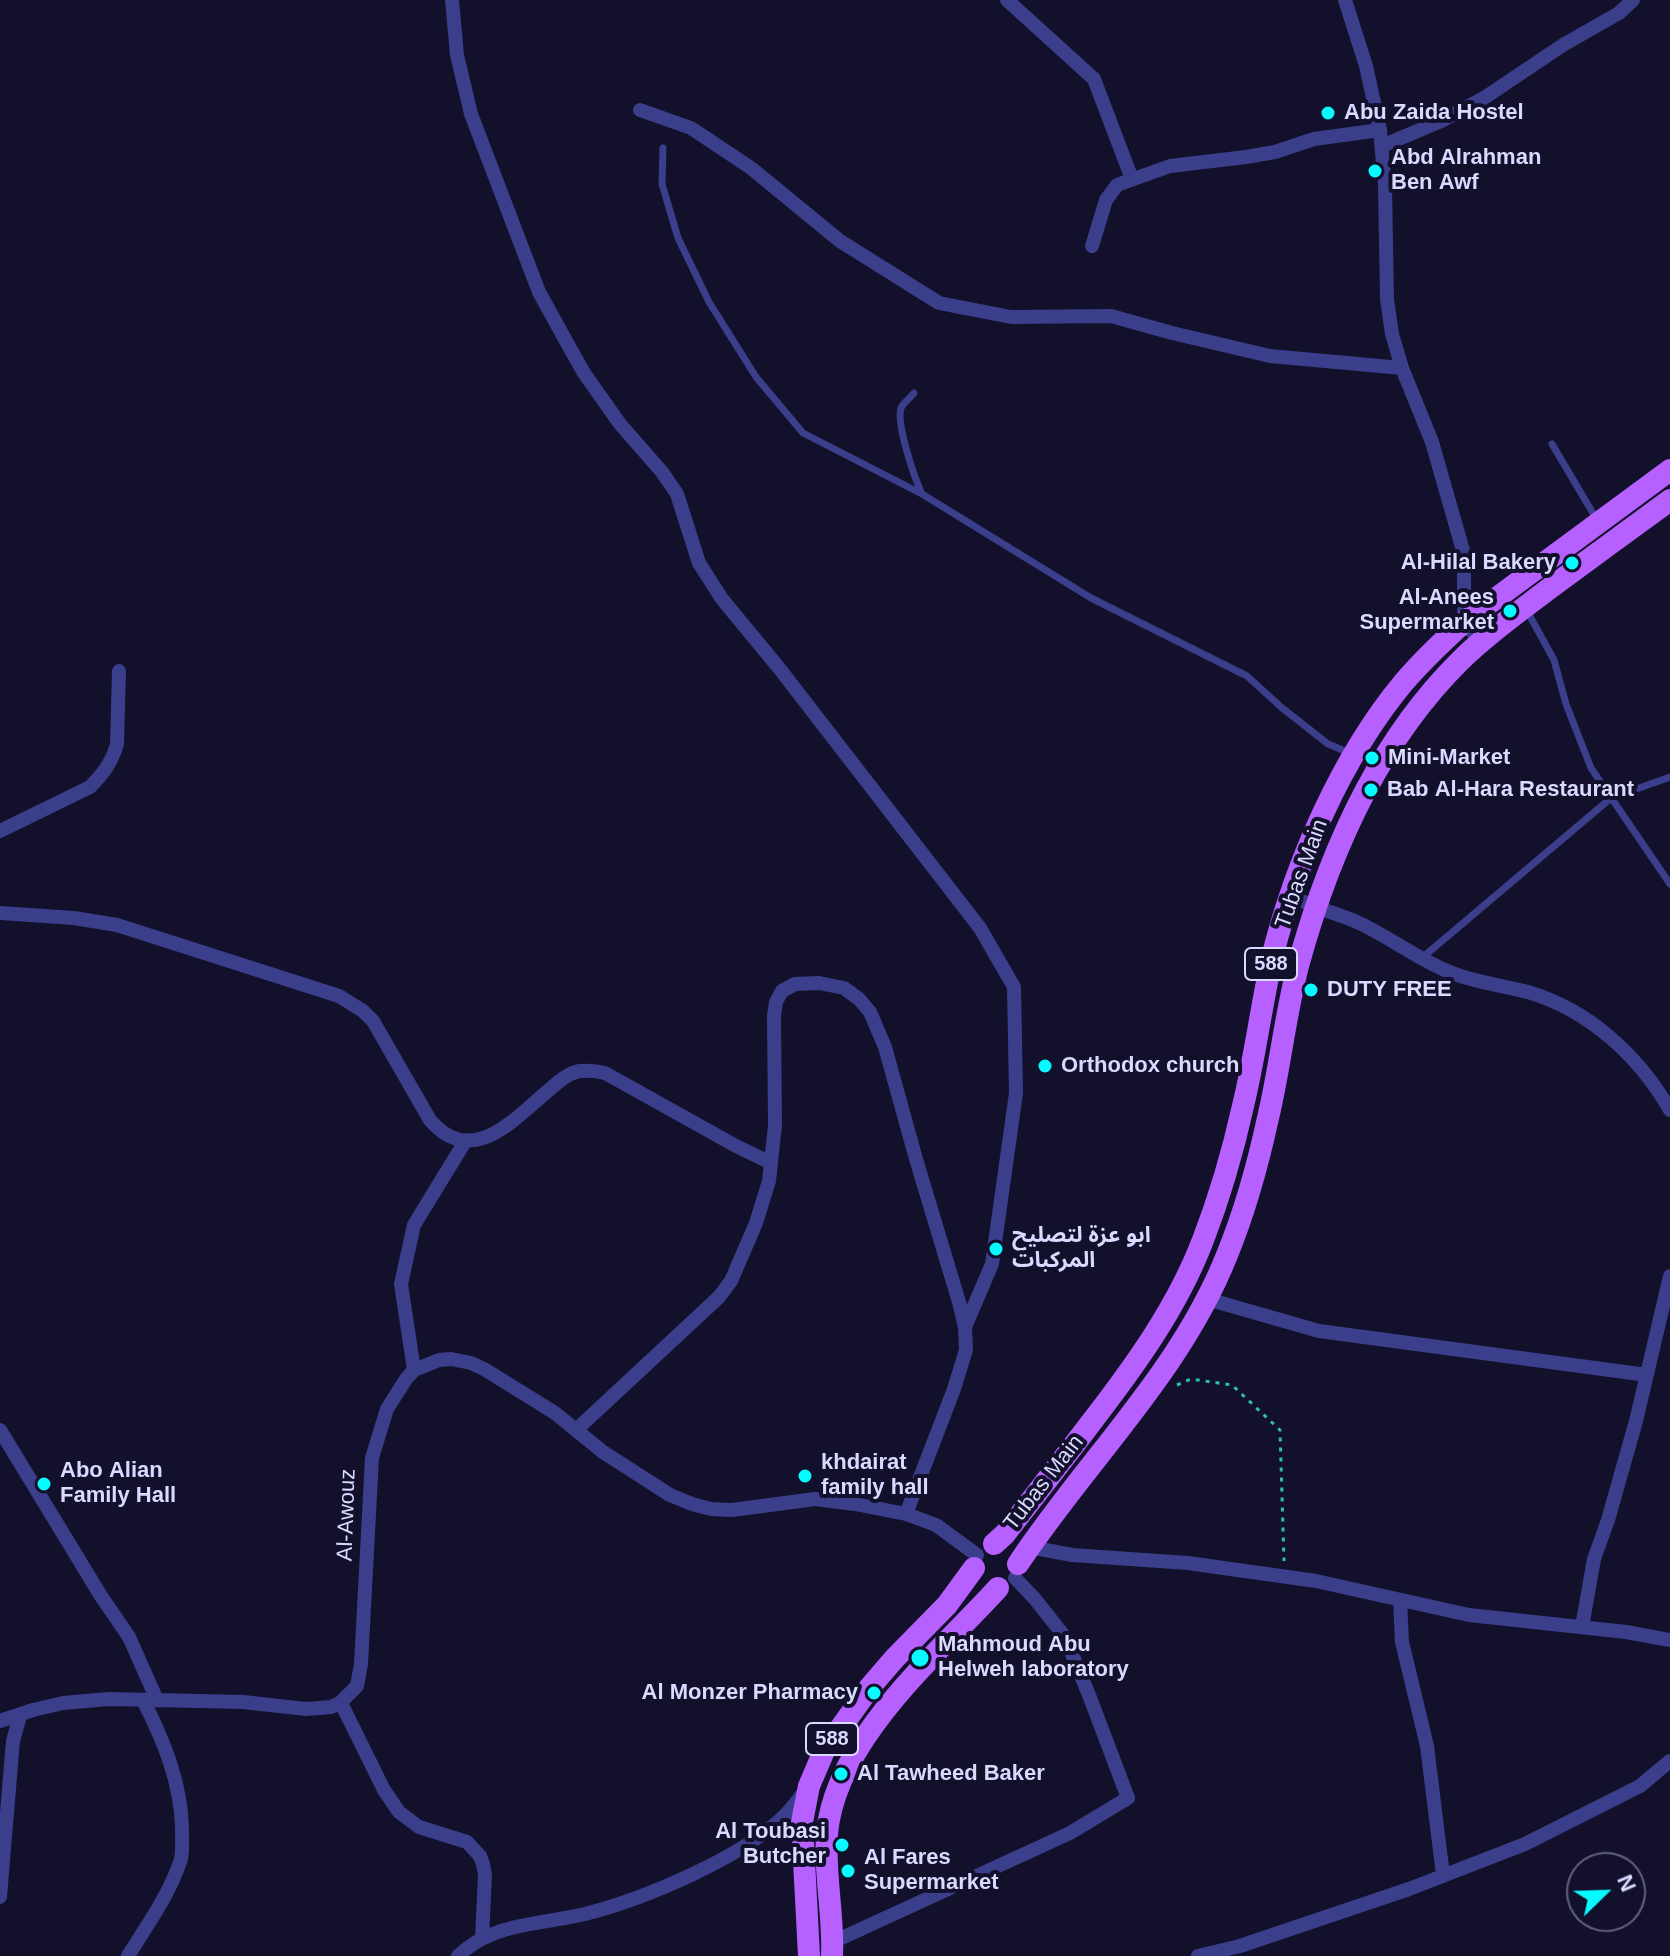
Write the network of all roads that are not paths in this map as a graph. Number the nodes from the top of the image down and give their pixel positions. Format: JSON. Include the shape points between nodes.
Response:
{"nodes":[{"id":1,"x":452,"y":0,"type":"edge"},
{"id":2,"x":1007,"y":0,"type":"edge"},
{"id":3,"x":1345,"y":0,"type":"edge"},
{"id":4,"x":1633,"y":0,"type":"edge"},
{"id":5,"x":640,"y":110,"type":"dead end"},
{"id":6,"x":1380,"y":130,"type":"junction"},
{"id":7,"x":1382,"y":146,"type":"junction"},
{"id":8,"x":663,"y":148,"type":"dead end"},
{"id":9,"x":1132,"y":179,"type":"junction"},
{"id":10,"x":1092,"y":246,"type":"dead end"},
{"id":11,"x":1402,"y":368,"type":"junction"},
{"id":12,"x":914,"y":393,"type":"dead end"},
{"id":13,"x":1552,"y":444,"type":"dead end"},
{"id":14,"x":1670,"y":470,"type":"edge"},
{"id":15,"x":922,"y":494,"type":"junction"},
{"id":16,"x":1670,"y":500,"type":"edge"},
{"id":17,"x":1598,"y":522,"type":"junction"},
{"id":18,"x":1526,"y":607,"type":"junction"},
{"id":19,"x":1464,"y":622,"type":"junction"},
{"id":20,"x":1481,"y":642,"type":"junction"},
{"id":21,"x":119,"y":671,"type":"dead end"},
{"id":22,"x":1354,"y":755,"type":"junction"},
{"id":23,"x":1670,"y":777,"type":"edge"},
{"id":24,"x":1611,"y":798,"type":"junction"},
{"id":25,"x":0,"y":831,"type":"edge"},
{"id":26,"x":1670,"y":884,"type":"edge"},
{"id":27,"x":1291,"y":895,"type":"junction"},
{"id":28,"x":1316,"y":907,"type":"junction"},
{"id":29,"x":0,"y":913,"type":"edge"},
{"id":30,"x":1423,"y":957,"type":"junction"},
{"id":31,"x":1670,"y":1110,"type":"edge"},
{"id":32,"x":466,"y":1140,"type":"junction"},
{"id":33,"x":771,"y":1163,"type":"junction"},
{"id":34,"x":1670,"y":1276,"type":"edge"},
{"id":35,"x":1207,"y":1299,"type":"junction"},
{"id":36,"x":965,"y":1327,"type":"junction"},
{"id":37,"x":414,"y":1370,"type":"junction"},
{"id":38,"x":1647,"y":1375,"type":"junction"},
{"id":39,"x":0,"y":1430,"type":"edge"},
{"id":40,"x":576,"y":1430,"type":"junction"},
{"id":41,"x":906,"y":1514,"type":"junction"},
{"id":42,"x":982,"y":1556,"type":"junction"},
{"id":43,"x":1015,"y":1569,"type":"junction"},
{"id":44,"x":1400,"y":1600,"type":"junction"},
{"id":45,"x":1582,"y":1627,"type":"junction"},
{"id":46,"x":1670,"y":1640,"type":"edge"},
{"id":47,"x":150,"y":1700,"type":"junction"},
{"id":48,"x":341,"y":1703,"type":"junction"},
{"id":49,"x":20,"y":1716,"type":"junction"},
{"id":50,"x":0,"y":1721,"type":"edge"},
{"id":51,"x":1670,"y":1761,"type":"edge"},
{"id":52,"x":809,"y":1786,"type":"junction"},
{"id":53,"x":1443,"y":1875,"type":"junction"},
{"id":54,"x":0,"y":1897,"type":"edge"},
{"id":55,"x":482,"y":1938,"type":"junction"},
{"id":56,"x":832,"y":1949,"type":"edge"},
{"id":57,"x":128,"y":1956,"type":"edge"},
{"id":58,"x":458,"y":1956,"type":"edge"},
{"id":59,"x":809,"y":1956,"type":"edge"},
{"id":60,"x":1198,"y":1956,"type":"edge"}],
"edges":[{"from":1,"to":36,"type":"street","via":[[457,55],[471,114],[539,292],[584,373],[677,494],[699,563],[722,599],[980,928],[1014,987],[1016,1093],[992,1264]]},
{"from":2,"to":9,"type":"street","via":[[1094,79]]},
{"from":3,"to":6,"type":"street"},
{"from":4,"to":7,"type":"street","via":[[1484,98]]},
{"from":5,"to":11,"type":"street","via":[[691,128],[751,168],[840,241],[939,303],[1011,317],[1111,316],[1270,356]]},
{"from":6,"to":7,"type":"street"},
{"from":6,"to":9,"type":"street","via":[[1170,166]]},
{"from":7,"to":11,"type":"street","via":[[1388,308]]},
{"from":8,"to":15,"type":"lane","via":[[662,184],[678,238],[709,302],[756,377],[803,433]]},
{"from":9,"to":10,"type":"street","via":[[1117,185],[1106,200]]},
{"from":11,"to":19,"type":"street","via":[[1432,442],[1464,554]]},
{"from":12,"to":15,"type":"lane","via":[[901,408],[901,425]]},
{"from":13,"to":17,"type":"lane"},
{"from":14,"to":17,"type":"main road","name":"Tubas Main","number":"588"},
{"from":15,"to":22,"type":"lane","via":[[1091,598],[1247,676],[1328,744]]},
{"from":16,"to":18,"type":"main road","name":"Tubas Main","number":"588"},
{"from":17,"to":19,"type":"main road","name":"Tubas Main","number":"588"},
{"from":18,"to":20,"type":"main road","name":"Tubas Main","number":"588"},
{"from":18,"to":24,"type":"lane","via":[[1554,660],[1591,768]]},
{"from":19,"to":20,"type":"street"},
{"from":19,"to":22,"type":"main road","name":"Tubas Main","number":"588","via":[[1404,683]]},
{"from":20,"to":28,"type":"main road","name":"Tubas Main","number":"588","via":[[1428,695],[1379,767],[1343,836]]},
{"from":21,"to":25,"type":"street","via":[[117,744],[101,777]]},
{"from":22,"to":27,"type":"main road","name":"Tubas Main","number":"588","via":[[1318,824]]},
{"from":23,"to":24,"type":"lane"},
{"from":24,"to":26,"type":"lane"},
{"from":24,"to":30,"type":"lane"},
{"from":27,"to":28,"type":"street"},
{"from":27,"to":42,"type":"main road","name":"Tubas Main","number":"588","via":[[1219,1196],[1180,1293],[1131,1370],[1005,1534]]},
{"from":28,"to":30,"type":"street","via":[[1357,921]]},
{"from":28,"to":35,"type":"main road","name":"Tubas Main","number":"588","via":[[1244,1208]]},
{"from":29,"to":32,"type":"street","via":[[117,925],[339,996],[373,1021],[439,1131]]},
{"from":30,"to":31,"type":"street","via":[[1485,984],[1558,1003],[1632,1056]]},
{"from":32,"to":33,"type":"street","via":[[494,1134],[563,1079],[595,1071]]},
{"from":32,"to":37,"type":"street","via":[[414,1225],[401,1284]]},
{"from":33,"to":36,"type":"street","via":[[776,1002],[795,984],[844,988],[870,1012],[885,1047]]},
{"from":33,"to":40,"type":"street","via":[[756,1223],[726,1290]]},
{"from":34,"to":38,"type":"street"},
{"from":35,"to":38,"type":"street","via":[[1319,1331]]},
{"from":35,"to":43,"type":"main road","name":"Tubas Main","number":"588","via":[[1156,1382]]},
{"from":36,"to":41,"type":"street","via":[[966,1350],[954,1389]]},
{"from":37,"to":40,"type":"street","via":[[439,1360],[471,1363]]},
{"from":37,"to":48,"type":"street","name":"Al-Awouz","via":[[387,1409],[372,1458],[359,1677]]},
{"from":38,"to":45,"type":"street","via":[[1594,1559]]},
{"from":39,"to":47,"type":"street","via":[[129,1637]]},
{"from":40,"to":41,"type":"street","via":[[670,1495],[711,1509],[815,1499]]},
{"from":41,"to":42,"type":"street","via":[[936,1525]]},
{"from":42,"to":43,"type":"main road","via":[[1001,1545],[1013,1552]]},
{"from":42,"to":43,"type":"main road","via":[[980,1580],[991,1588]]},
{"from":42,"to":52,"type":"main road","name":"Tubas Main","number":"588","via":[[947,1605],[870,1687],[824,1751]]},
{"from":43,"to":44,"type":"street","via":[[1072,1555],[1188,1563],[1316,1581]]},
{"from":43,"to":56,"type":"main road","name":"Tubas Main","number":"588","via":[[894,1699],[848,1763],[833,1798],[827,1834]]},
{"from":43,"to":56,"type":"street","via":[[1065,1637],[1128,1798],[1070,1833]]},
{"from":44,"to":45,"type":"street","via":[[1469,1615]]},
{"from":44,"to":53,"type":"street","via":[[1402,1642],[1427,1746]]},
{"from":45,"to":46,"type":"street"},
{"from":47,"to":48,"type":"street","via":[[306,1709]]},
{"from":47,"to":49,"type":"street","via":[[63,1703]]},
{"from":47,"to":57,"type":"street","via":[[181,1805],[182,1850],[164,1898]]},
{"from":48,"to":55,"type":"street","via":[[399,1812],[419,1827],[467,1842],[480,1856],[485,1875]]},
{"from":49,"to":50,"type":"street"},
{"from":49,"to":54,"type":"street","via":[[13,1741]]},
{"from":51,"to":53,"type":"street","via":[[1640,1786],[1525,1844]]},
{"from":52,"to":55,"type":"street","via":[[752,1843],[688,1875],[599,1910]]},
{"from":52,"to":59,"type":"main road","name":"Tubas Main","number":"588","via":[[802,1822]]},
{"from":53,"to":60,"type":"street"},
{"from":55,"to":58,"type":"street"}]}
